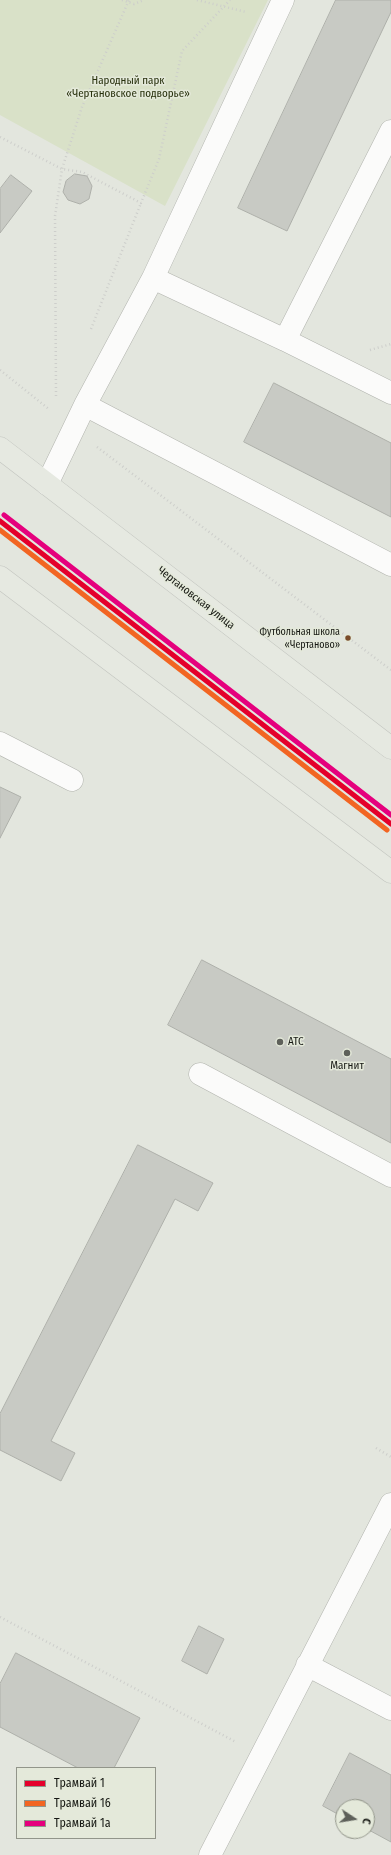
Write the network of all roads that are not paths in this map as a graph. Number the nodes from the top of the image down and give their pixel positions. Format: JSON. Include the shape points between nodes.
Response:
{"nodes":[{"id":1,"x":278,"y":9,"type":"edge"},
{"id":2,"x":391,"y":132,"type":"edge"},
{"id":3,"x":153,"y":278,"type":"junction"},
{"id":4,"x":285,"y":340,"type":"junction"},
{"id":5,"x":391,"y":393,"type":"edge"},
{"id":6,"x":85,"y":405,"type":"junction"},
{"id":7,"x":0,"y":448,"type":"edge"},
{"id":8,"x":47,"y":484,"type":"junction"},
{"id":9,"x":391,"y":565,"type":"edge"},
{"id":10,"x":0,"y":577,"type":"edge"},
{"id":11,"x":0,"y":743,"type":"edge"},
{"id":12,"x":391,"y":748,"type":"edge"},
{"id":13,"x":72,"y":780,"type":"dead end"},
{"id":14,"x":391,"y":872,"type":"edge"},
{"id":15,"x":200,"y":1074,"type":"dead end"},
{"id":16,"x":391,"y":1176,"type":"edge"},
{"id":17,"x":391,"y":1504,"type":"edge"},
{"id":18,"x":307,"y":1665,"type":"junction"},
{"id":19,"x":391,"y":1709,"type":"edge"},
{"id":20,"x":210,"y":1855,"type":"edge"}],
"edges":[{"from":1,"to":3,"type":"lane"},
{"from":2,"to":4,"type":"lane"},
{"from":3,"to":4,"type":"lane"},
{"from":3,"to":6,"type":"lane"},
{"from":4,"to":5,"type":"lane"},
{"from":6,"to":8,"type":"lane"},
{"from":6,"to":9,"type":"lane"},
{"from":7,"to":8,"type":"main road","name":"Чертановская улица"},
{"from":8,"to":12,"type":"main road","name":"Чертановская улица"},
{"from":10,"to":14,"type":"main road"},
{"from":11,"to":13,"type":"lane"},
{"from":15,"to":16,"type":"lane"},
{"from":17,"to":18,"type":"lane"},
{"from":18,"to":19,"type":"lane"},
{"from":18,"to":20,"type":"lane"}]}
